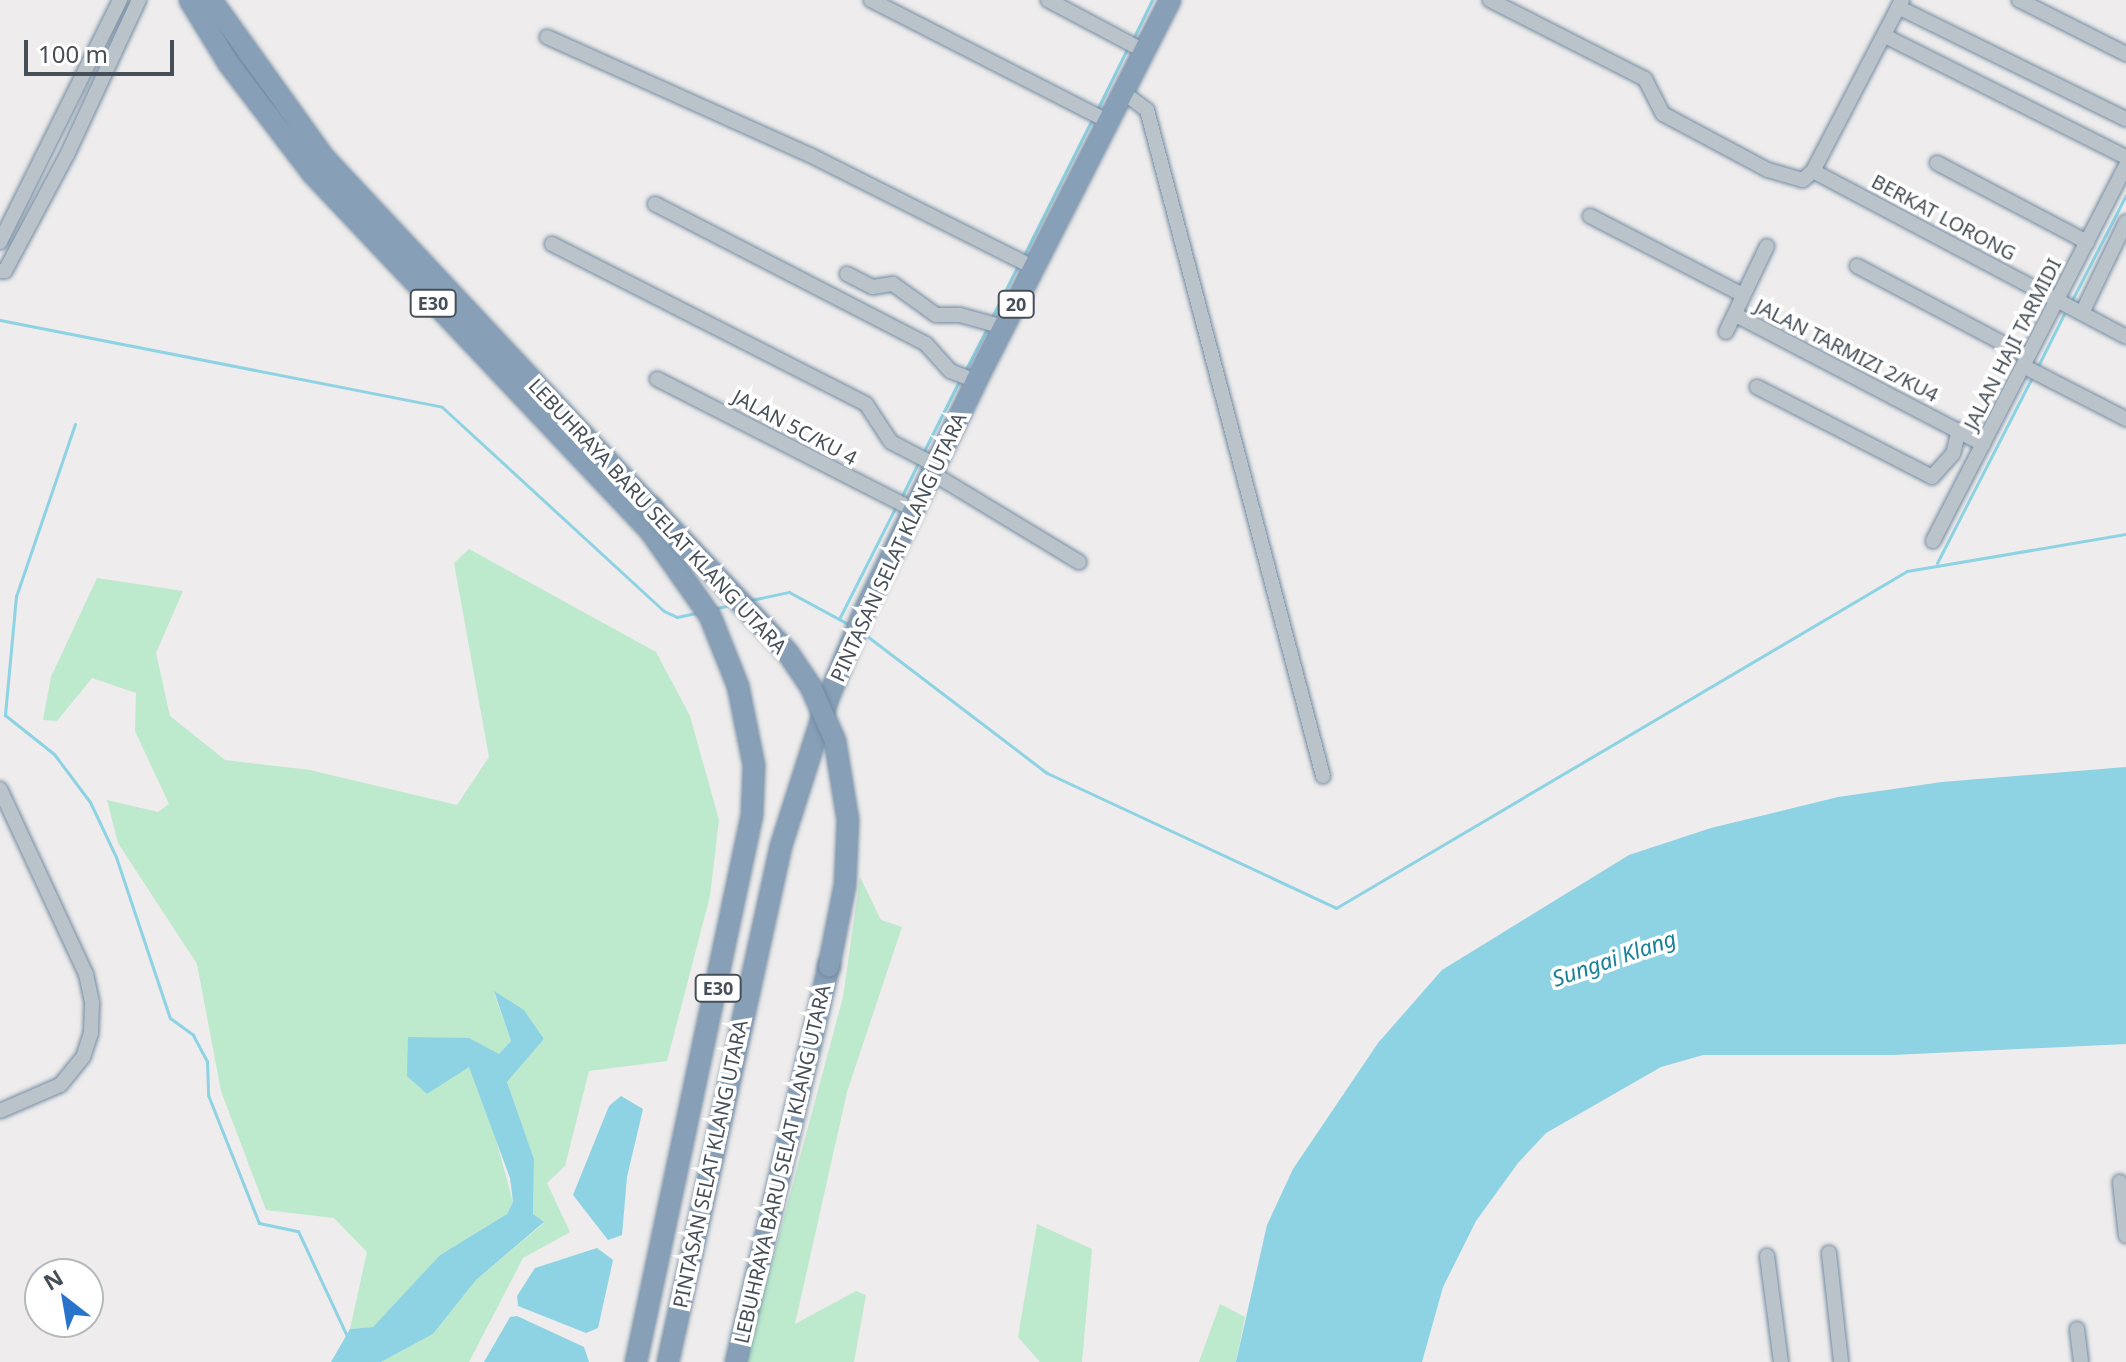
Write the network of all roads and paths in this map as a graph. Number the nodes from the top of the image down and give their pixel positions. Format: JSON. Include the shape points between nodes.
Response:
{"nodes":[{"id":1,"x":120,"y":0,"type":"edge"},
{"id":2,"x":139,"y":0,"type":"edge"},
{"id":3,"x":190,"y":0,"type":"edge"},
{"id":4,"x":211,"y":0,"type":"edge"},
{"id":5,"x":871,"y":0,"type":"edge"},
{"id":6,"x":1048,"y":0,"type":"edge"},
{"id":7,"x":1170,"y":0,"type":"edge"},
{"id":8,"x":1490,"y":0,"type":"edge"},
{"id":9,"x":2019,"y":0,"type":"edge"},
{"id":10,"x":1900,"y":4,"type":"edge"},
{"id":11,"x":1885,"y":36,"type":"junction"},
{"id":12,"x":547,"y":37,"type":"dead end"},
{"id":13,"x":1135,"y":46,"type":"junction"},
{"id":14,"x":2126,"y":54,"type":"edge"},
{"id":15,"x":1123,"y":92,"type":"junction"},
{"id":16,"x":2126,"y":119,"type":"edge"},
{"id":17,"x":1106,"y":120,"type":"junction"},
{"id":18,"x":2126,"y":157,"type":"edge"},
{"id":19,"x":1937,"y":163,"type":"dead end"},
{"id":20,"x":2126,"y":165,"type":"edge"},
{"id":21,"x":1813,"y":171,"type":"junction"},
{"id":22,"x":655,"y":204,"type":"dead end"},
{"id":23,"x":1590,"y":216,"type":"dead end"},
{"id":24,"x":2126,"y":222,"type":"edge"},
{"id":25,"x":0,"y":242,"type":"edge"},
{"id":26,"x":2087,"y":242,"type":"junction"},
{"id":27,"x":552,"y":244,"type":"dead end"},
{"id":28,"x":1767,"y":246,"type":"dead end"},
{"id":29,"x":2120,"y":248,"type":"edge"},
{"id":30,"x":1025,"y":263,"type":"junction"},
{"id":31,"x":1857,"y":266,"type":"dead end"},
{"id":32,"x":0,"y":271,"type":"edge"},
{"id":33,"x":847,"y":274,"type":"dead end"},
{"id":34,"x":1743,"y":295,"type":"junction"},
{"id":35,"x":2057,"y":299,"type":"junction"},
{"id":36,"x":2077,"y":310,"type":"junction"},
{"id":37,"x":1736,"y":315,"type":"junction"},
{"id":38,"x":999,"y":325,"type":"junction"},
{"id":39,"x":1726,"y":332,"type":"dead end"},
{"id":40,"x":2126,"y":337,"type":"edge"},
{"id":41,"x":2025,"y":361,"type":"junction"},
{"id":42,"x":967,"y":377,"type":"junction"},
{"id":43,"x":657,"y":379,"type":"dead end"},
{"id":44,"x":1757,"y":387,"type":"dead end"},
{"id":45,"x":2126,"y":419,"type":"edge"},
{"id":46,"x":1959,"y":430,"type":"junction"},
{"id":47,"x":1983,"y":444,"type":"junction"},
{"id":48,"x":927,"y":464,"type":"junction"},
{"id":49,"x":914,"y":510,"type":"junction"},
{"id":50,"x":1933,"y":541,"type":"dead end"},
{"id":51,"x":1079,"y":562,"type":"dead end"},
{"id":52,"x":1323,"y":776,"type":"dead end"},
{"id":53,"x":0,"y":789,"type":"edge"},
{"id":54,"x":0,"y":1111,"type":"edge"},
{"id":55,"x":2120,"y":1182,"type":"dead end"},
{"id":56,"x":2126,"y":1236,"type":"edge"},
{"id":57,"x":1829,"y":1253,"type":"dead end"},
{"id":58,"x":1767,"y":1256,"type":"dead end"},
{"id":59,"x":2077,"y":1329,"type":"dead end"},
{"id":60,"x":636,"y":1362,"type":"edge"},
{"id":61,"x":668,"y":1362,"type":"edge"},
{"id":62,"x":736,"y":1362,"type":"edge"},
{"id":63,"x":1781,"y":1362,"type":"edge"},
{"id":64,"x":1841,"y":1362,"type":"edge"},
{"id":65,"x":2081,"y":1362,"type":"edge"}],
"edges":[{"from":1,"to":25,"type":"street"},
{"from":2,"to":32,"type":"street","via":[[67,155],[5,271]]},
{"from":3,"to":60,"type":"highway","name":"LEBUHRAYA BARU SELAT KLANG UTARA","number":"E30","via":[[229,64],[313,174],[649,529],[710,616],[749,727],[752,815]]},
{"from":4,"to":62,"type":"highway","name":"LEBUHRAYA BARU SELAT KLANG UTARA","number":"E30","bridge":true,"via":[[325,159],[788,653],[835,741],[848,820],[845,885]]},
{"from":5,"to":17,"type":"street"},
{"from":6,"to":13,"type":"street"},
{"from":7,"to":13,"type":"highway","name":"PINTASAN SELAT KLANG UTARA","number":"20"},
{"from":8,"to":21,"type":"street","via":[[1645,79],[1663,114],[1768,170],[1803,180]]},
{"from":9,"to":14,"type":"street"},
{"from":10,"to":11,"type":"street"},
{"from":10,"to":16,"type":"street"},
{"from":11,"to":18,"type":"street"},
{"from":11,"to":21,"type":"street"},
{"from":12,"to":30,"type":"street","via":[[810,155]]},
{"from":13,"to":15,"type":"highway","name":"PINTASAN SELAT KLANG UTARA","number":"20"},
{"from":15,"to":17,"type":"highway","name":"PINTASAN SELAT KLANG UTARA","number":"20"},
{"from":15,"to":52,"type":"street","via":[[1147,110]]},
{"from":17,"to":30,"type":"highway","name":"PINTASAN SELAT KLANG UTARA","number":"20"},
{"from":19,"to":26,"type":"street"},
{"from":20,"to":26,"type":"street","name":"JALAN HAJI TARMIDI"},
{"from":21,"to":35,"type":"street","name":"BERKAT LORONG"},
{"from":22,"to":42,"type":"street","via":[[926,344]]},
{"from":23,"to":34,"type":"street"},
{"from":24,"to":29,"type":"street"},
{"from":26,"to":35,"type":"street","name":"JALAN HAJI TARMIDI"},
{"from":27,"to":48,"type":"street","via":[[866,404],[891,442]]},
{"from":28,"to":34,"type":"street"},
{"from":29,"to":36,"type":"street"},
{"from":30,"to":38,"type":"highway","name":"PINTASAN SELAT KLANG UTARA","number":"20"},
{"from":31,"to":41,"type":"street"},
{"from":33,"to":38,"type":"street","via":[[873,287],[893,284],[936,315]]},
{"from":34,"to":37,"type":"street"},
{"from":35,"to":36,"type":"street","name":"BERKAT LORONG"},
{"from":35,"to":41,"type":"street","name":"JALAN HAJI TARMIDI"},
{"from":36,"to":40,"type":"street","name":"BERKAT LORONG"},
{"from":37,"to":39,"type":"street"},
{"from":37,"to":46,"type":"street","name":"JALAN TARMIZI 2/KU4"},
{"from":38,"to":42,"type":"highway","name":"PINTASAN SELAT KLANG UTARA","number":"20"},
{"from":41,"to":45,"type":"street"},
{"from":41,"to":47,"type":"street","name":"JALAN HAJI TARMIDI"},
{"from":42,"to":48,"type":"highway","name":"PINTASAN SELAT KLANG UTARA","number":"20"},
{"from":43,"to":49,"type":"street","name":"JALAN 5C/KU 4"},
{"from":44,"to":46,"type":"street","via":[[1932,477],[1953,454]]},
{"from":46,"to":47,"type":"street","name":"JALAN TARMIZI 2/KU4"},
{"from":47,"to":50,"type":"street","name":"JALAN HAJI TARMIDI"},
{"from":48,"to":49,"type":"highway","name":"PINTASAN SELAT KLANG UTARA","number":"20"},
{"from":48,"to":51,"type":"street"},
{"from":49,"to":61,"type":"highway","name":"PINTASAN SELAT KLANG UTARA","number":"20","via":[[848,649],[781,846]]},
{"from":53,"to":54,"type":"street","via":[[86,974],[92,1003],[83,1057],[60,1085]]},
{"from":55,"to":56,"type":"street"},
{"from":57,"to":64,"type":"street"},
{"from":58,"to":63,"type":"street"},
{"from":59,"to":65,"type":"street"}]}
